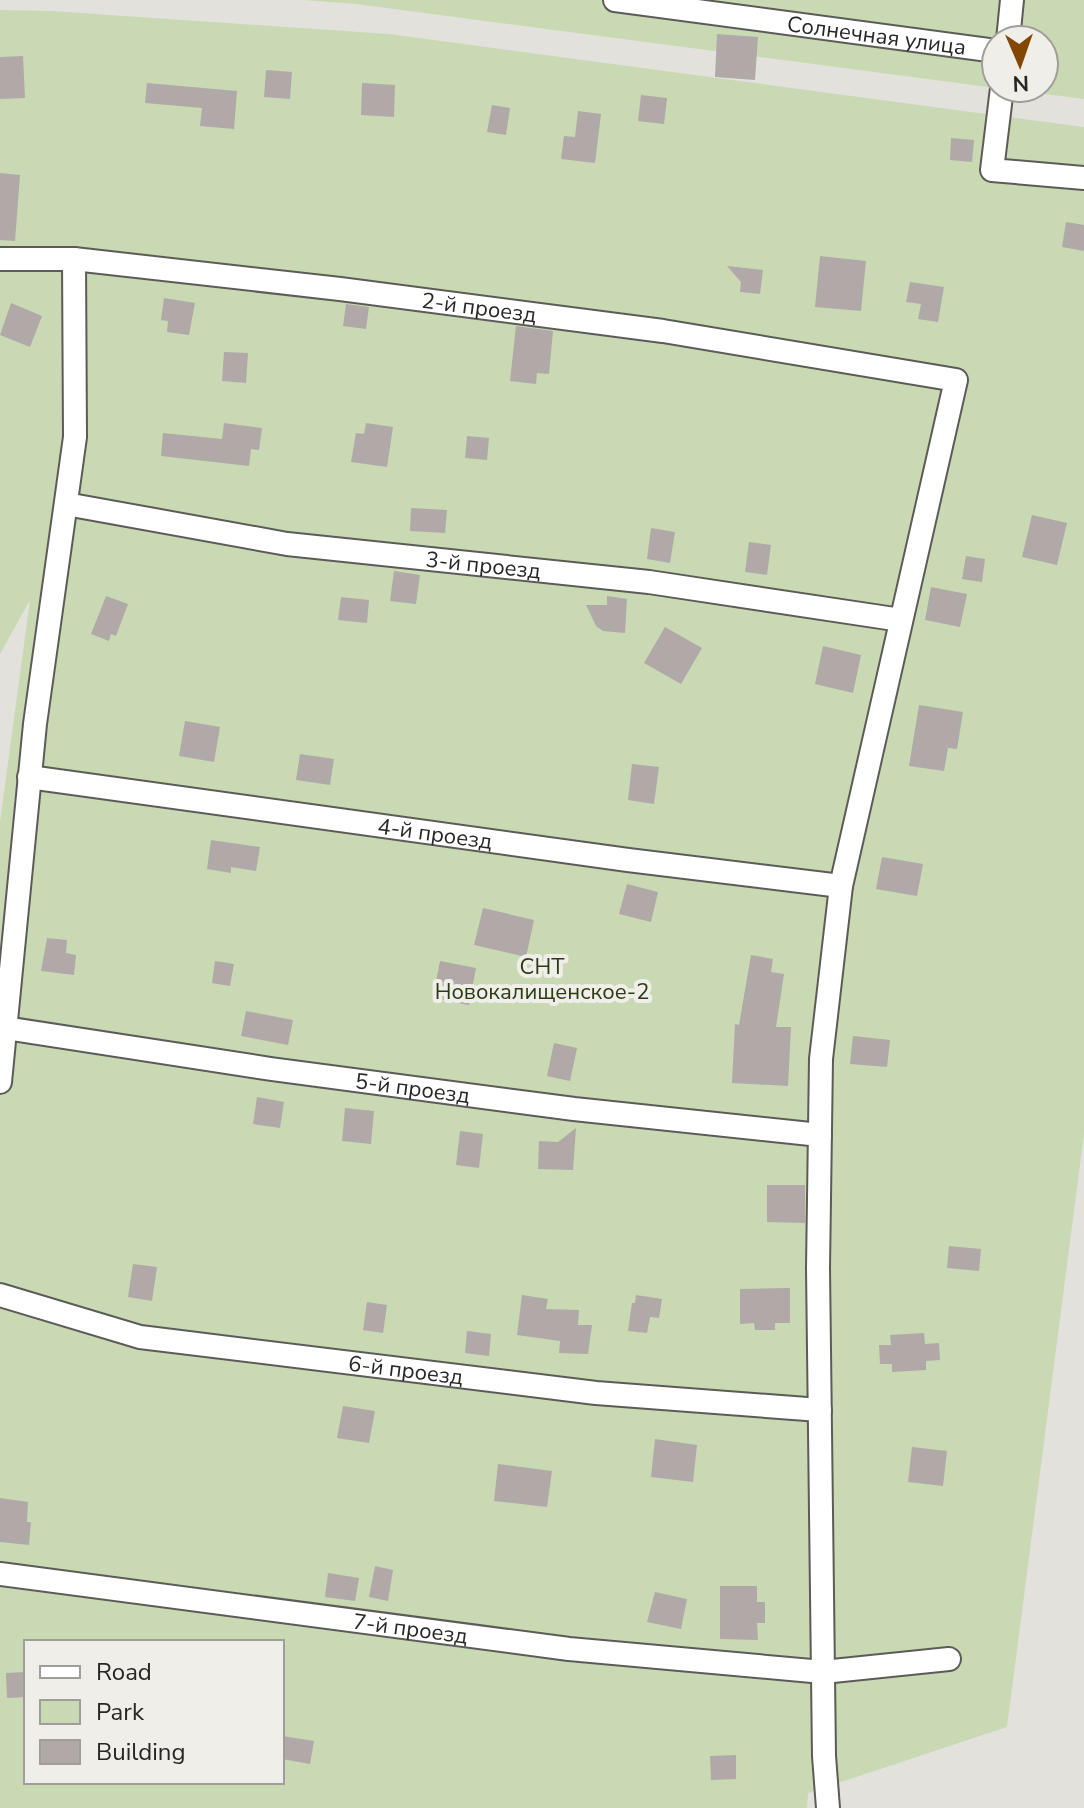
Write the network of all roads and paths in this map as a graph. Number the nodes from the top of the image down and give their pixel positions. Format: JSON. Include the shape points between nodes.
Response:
{"nodes":[{"id":1,"x":615,"y":0,"type":"edge"},
{"id":2,"x":1012,"y":0,"type":"edge"},
{"id":3,"x":1010,"y":24,"type":"edge"},
{"id":4,"x":980,"y":49,"type":"edge"},
{"id":5,"x":1000,"y":104,"type":"edge"},
{"id":6,"x":1084,"y":178,"type":"edge"},
{"id":7,"x":0,"y":259,"type":"edge"},
{"id":8,"x":74,"y":259,"type":"junction"},
{"id":9,"x":66,"y":504,"type":"junction"},
{"id":10,"x":901,"y":620,"type":"junction"},
{"id":11,"x":29,"y":777,"type":"junction"},
{"id":12,"x":841,"y":886,"type":"junction"},
{"id":13,"x":5,"y":1028,"type":"junction"},
{"id":14,"x":0,"y":1082,"type":"edge"},
{"id":15,"x":820,"y":1135,"type":"junction"},
{"id":16,"x":0,"y":1295,"type":"edge"},
{"id":17,"x":820,"y":1410,"type":"junction"},
{"id":18,"x":0,"y":1574,"type":"edge"},
{"id":19,"x":949,"y":1659,"type":"dead end"},
{"id":20,"x":823,"y":1672,"type":"junction"},
{"id":21,"x":828,"y":1808,"type":"edge"}],
"edges":[{"from":1,"to":4,"type":"street","name":"Солнечная улица"},
{"from":2,"to":3,"type":"street"},
{"from":5,"to":6,"type":"street","via":[[992,170]]},
{"from":7,"to":8,"type":"street","name":"2-й проезд"},
{"from":8,"to":9,"type":"street","via":[[75,437]]},
{"from":8,"to":10,"type":"street","name":"2-й проезд","via":[[663,331],[956,380]]},
{"from":9,"to":10,"type":"street","name":"3-й проезд","via":[[287,544],[649,582]]},
{"from":9,"to":11,"type":"street"},
{"from":10,"to":12,"type":"street"},
{"from":11,"to":12,"type":"street","name":"4-й проезд"},
{"from":11,"to":13,"type":"street"},
{"from":12,"to":15,"type":"street","via":[[821,1059]]},
{"from":13,"to":14,"type":"street"},
{"from":13,"to":15,"type":"street","name":"5-й проезд","via":[[574,1109]]},
{"from":15,"to":17,"type":"street"},
{"from":16,"to":17,"type":"street","name":"6-й проезд","via":[[140,1337],[596,1393]]},
{"from":17,"to":20,"type":"street"},
{"from":18,"to":20,"type":"street","name":"7-й проезд","via":[[569,1649]]},
{"from":19,"to":20,"type":"street","name":"7-й проезд"},
{"from":20,"to":21,"type":"street"}]}
